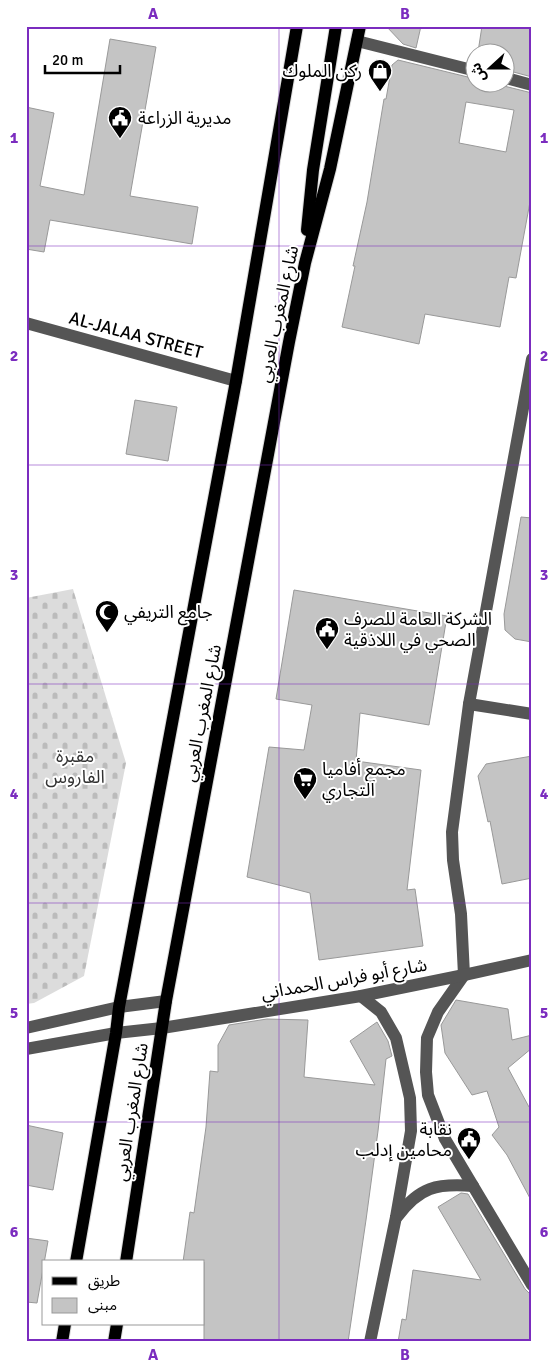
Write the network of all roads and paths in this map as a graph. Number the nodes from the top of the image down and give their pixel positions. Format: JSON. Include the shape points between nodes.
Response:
{"nodes":[{"id":1,"x":297,"y":26,"type":"edge"},
{"id":2,"x":336,"y":26,"type":"edge"},
{"id":3,"x":360,"y":26,"type":"edge"},
{"id":4,"x":357,"y":41,"type":"junction"},
{"id":5,"x":466,"y":68,"type":"edge"},
{"id":6,"x":516,"y":81,"type":"edge"},
{"id":7,"x":532,"y":85,"type":"edge"},
{"id":8,"x":305,"y":262,"type":"junction"},
{"id":9,"x":26,"y":323,"type":"edge"},
{"id":10,"x":532,"y":358,"type":"edge"},
{"id":11,"x":236,"y":381,"type":"junction"},
{"id":12,"x":469,"y":704,"type":"junction"},
{"id":13,"x":532,"y":714,"type":"edge"},
{"id":14,"x":532,"y":960,"type":"edge"},
{"id":15,"x":464,"y":975,"type":"junction"},
{"id":16,"x":361,"y":996,"type":"junction"},
{"id":17,"x":166,"y":1001,"type":"junction"},
{"id":18,"x":119,"y":1007,"type":"junction"},
{"id":19,"x":26,"y":1028,"type":"edge"},
{"id":20,"x":162,"y":1028,"type":"junction"},
{"id":21,"x":116,"y":1033,"type":"junction"},
{"id":22,"x":26,"y":1049,"type":"edge"},
{"id":23,"x":472,"y":1186,"type":"junction"},
{"id":24,"x":396,"y":1217,"type":"junction"},
{"id":25,"x":76,"y":1260,"type":"edge"},
{"id":26,"x":126,"y":1260,"type":"edge"},
{"id":27,"x":532,"y":1285,"type":"edge"},
{"id":28,"x":66,"y":1326,"type":"edge"},
{"id":29,"x":117,"y":1326,"type":"edge"},
{"id":30,"x":62,"y":1342,"type":"edge"},
{"id":31,"x":114,"y":1342,"type":"edge"},
{"id":32,"x":370,"y":1342,"type":"edge"}],
"edges":[{"from":1,"to":11,"type":"main road","name":"شارع المغرب العربي"},
{"from":2,"to":8,"type":"main road","via":[[313,170]]},
{"from":3,"to":4,"type":"main road","name":"شارع المغرب العربي"},
{"from":4,"to":5,"type":"street"},
{"from":4,"to":8,"type":"main road","name":"شارع المغرب العربي","via":[[330,169]]},
{"from":6,"to":7,"type":"street"},
{"from":8,"to":17,"type":"main road","name":"شارع المغرب العربي"},
{"from":9,"to":11,"type":"street","name":"AL-JALAA STREET"},
{"from":10,"to":12,"type":"street"},
{"from":11,"to":18,"type":"main road","name":"شارع المغرب العربي"},
{"from":12,"to":13,"type":"street"},
{"from":12,"to":15,"type":"street","via":[[452,832]]},
{"from":14,"to":15,"type":"street","name":"شارع أبو فراس الحمداني"},
{"from":15,"to":16,"type":"street","name":"شارع أبو فراس الحمداني"},
{"from":15,"to":23,"type":"street","via":[[438,1012],[427,1038],[426,1072],[428,1096],[445,1139]]},
{"from":16,"to":20,"type":"street","name":"شارع أبو فراس الحمداني"},
{"from":16,"to":24,"type":"street","via":[[381,1012],[396,1038],[410,1098],[411,1131]]},
{"from":17,"to":18,"type":"street"},
{"from":17,"to":20,"type":"main road","name":"شارع المغرب العربي"},
{"from":18,"to":19,"type":"street"},
{"from":18,"to":21,"type":"main road","name":"شارع المغرب العربي"},
{"from":20,"to":21,"type":"street","name":"شارع أبو فراس الحمداني"},
{"from":20,"to":26,"type":"main road","name":"شارع المغرب العربي"},
{"from":21,"to":22,"type":"street","name":"شارع أبو فراس الحمداني"},
{"from":21,"to":25,"type":"main road","name":"شارع المغرب العربي"},
{"from":23,"to":24,"type":"street","via":[[438,1186],[414,1198]]},
{"from":23,"to":27,"type":"street"},
{"from":24,"to":32,"type":"street"},
{"from":28,"to":30,"type":"main road"},
{"from":29,"to":31,"type":"main road"}]}
